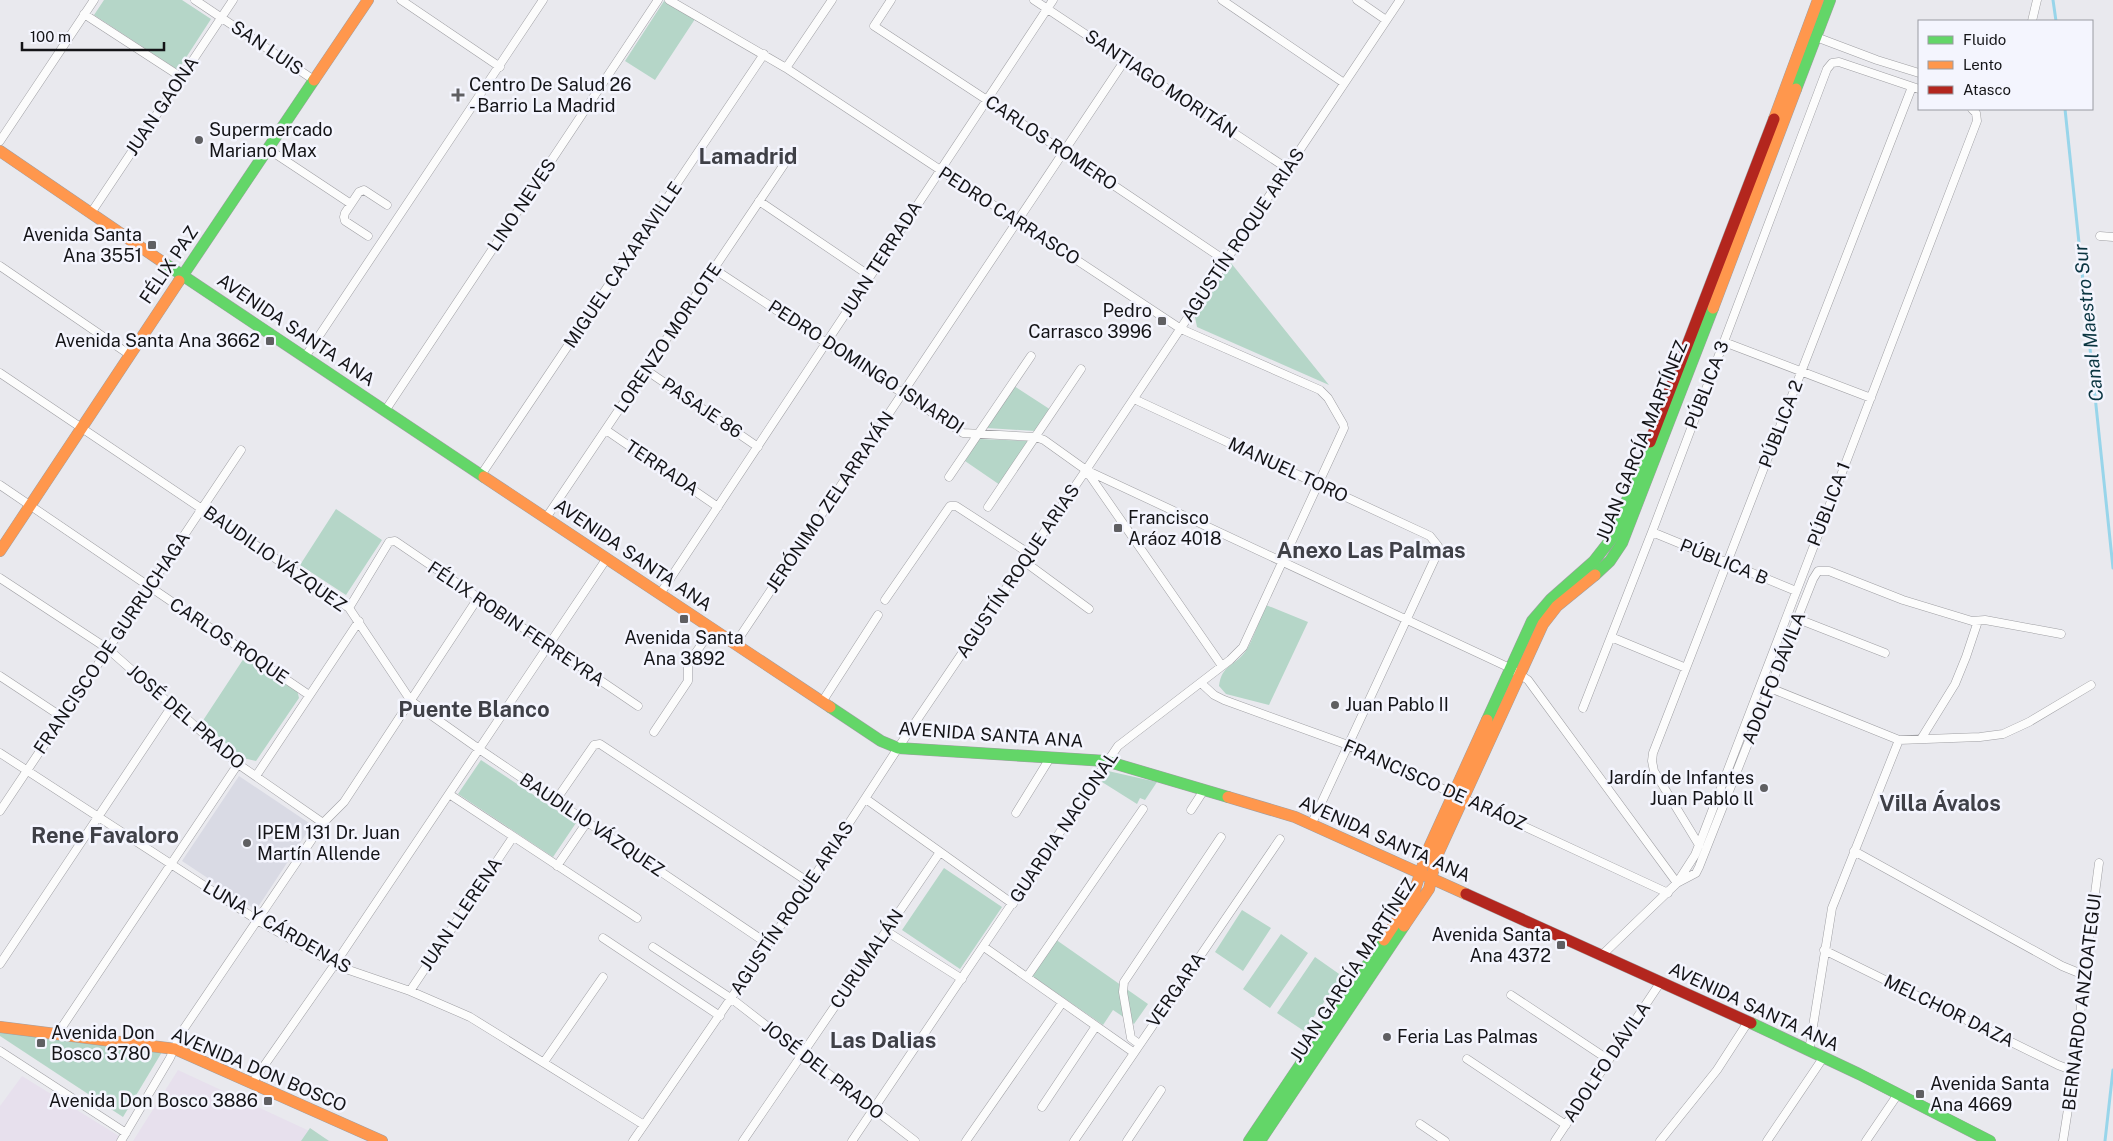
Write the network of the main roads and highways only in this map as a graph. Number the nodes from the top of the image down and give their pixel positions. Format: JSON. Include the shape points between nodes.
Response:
{"nodes":[{"id":1,"x":368,"y":0,"type":"edge"},
{"id":2,"x":1818,"y":0,"type":"edge"},
{"id":3,"x":1830,"y":0,"type":"edge"},
{"id":4,"x":0,"y":151,"type":"edge"},
{"id":5,"x":183,"y":276,"type":"junction"},
{"id":6,"x":0,"y":551,"type":"edge"},
{"id":7,"x":1515,"y":671,"type":"junction"},
{"id":8,"x":1460,"y":795,"type":"junction"},
{"id":9,"x":1420,"y":872,"type":"junction"},
{"id":10,"x":1432,"y":877,"type":"junction"},
{"id":11,"x":0,"y":1027,"type":"edge"},
{"id":12,"x":1263,"y":1140,"type":"edge"},
{"id":13,"x":382,"y":1141,"type":"edge"},
{"id":14,"x":1249,"y":1141,"type":"edge"},
{"id":15,"x":1990,"y":1141,"type":"edge"}],
"edges":[{"from":1,"to":5,"type":"main road","name":"FÉLIX PAZ"},
{"from":2,"to":7,"type":"main road","name":"JUAN GARCÍA MARTÍNEZ","via":[[1618,525],[1598,558],[1539,610]]},
{"from":3,"to":7,"type":"main road","name":"JUAN GARCÍA MARTÍNEZ","via":[[1622,543],[1601,570],[1549,615]]},
{"from":4,"to":5,"type":"main road","name":"AVENIDA SANTA ANA"},
{"from":5,"to":6,"type":"main road","name":"FÉLIX PAZ"},
{"from":5,"to":9,"type":"main road","name":"AVENIDA SANTA ANA","via":[[881,741],[898,748],[1106,761],[1312,823]]},
{"from":7,"to":8,"type":"main road","name":"JUAN GARCÍA MARTÍNEZ"},
{"from":8,"to":9,"type":"main road","name":"JUAN GARCÍA MARTÍNEZ","via":[[1427,852]]},
{"from":8,"to":10,"type":"main road","name":"JUAN GARCÍA MARTÍNEZ"},
{"from":9,"to":10,"type":"main road","name":"AVENIDA SANTA ANA"},
{"from":9,"to":14,"type":"main road","name":"JUAN GARCÍA MARTÍNEZ","via":[[1412,896]]},
{"from":10,"to":12,"type":"main road","name":"JUAN GARCÍA MARTÍNEZ","via":[[1425,896]]},
{"from":10,"to":15,"type":"main road","name":"AVENIDA SANTA ANA","via":[[1748,1022]]},
{"from":11,"to":13,"type":"main road","name":"AVENIDA DON BOSCO","via":[[175,1049]]}]}
